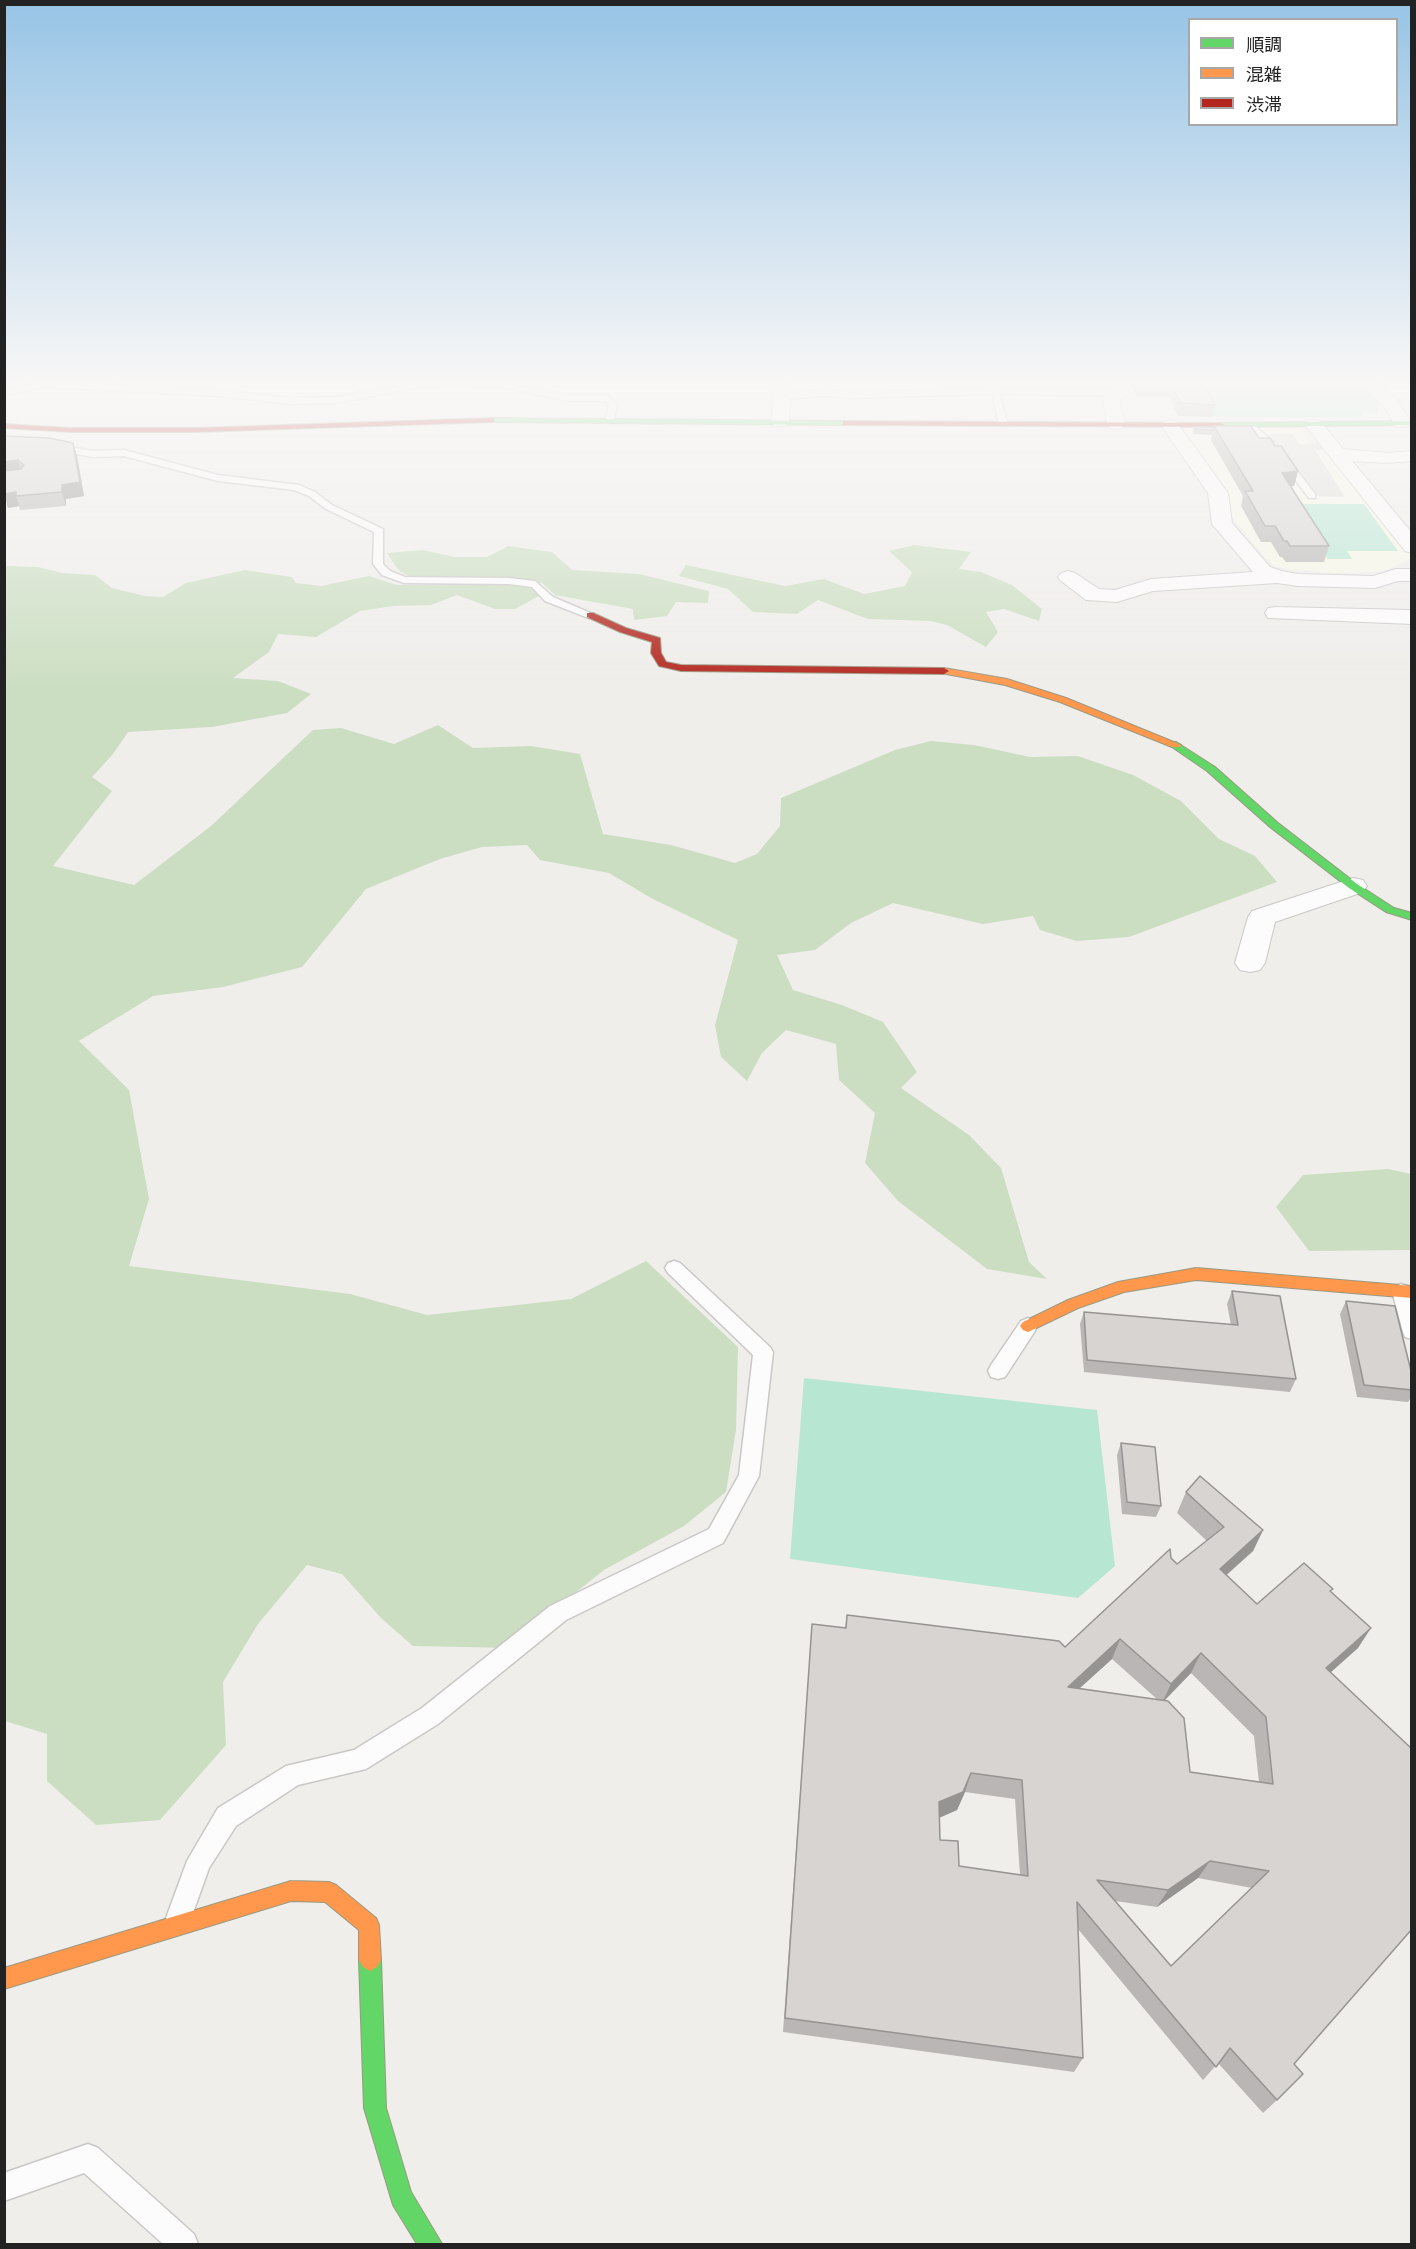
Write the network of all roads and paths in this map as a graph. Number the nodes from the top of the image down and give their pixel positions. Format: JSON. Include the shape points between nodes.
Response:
{"nodes":[{"id":1,"x":278,"y":485,"type":"edge"},
{"id":2,"x":1212,"y":485,"type":"edge"},
{"id":3,"x":1303,"y":485,"type":"edge"},
{"id":4,"x":1363,"y":485,"type":"edge"},
{"id":5,"x":1312,"y":496,"type":"dead end"},
{"id":6,"x":1412,"y":547,"type":"edge"},
{"id":7,"x":1412,"y":575,"type":"edge"},
{"id":8,"x":1068,"y":577,"type":"dead end"},
{"id":9,"x":1277,"y":577,"type":"junction"},
{"id":10,"x":1276,"y":613,"type":"dead end"},
{"id":11,"x":590,"y":615,"type":"joint"},
{"id":12,"x":1412,"y":617,"type":"edge"},
{"id":13,"x":1353,"y":886,"type":"junction"},
{"id":14,"x":1412,"y":917,"type":"edge"},
{"id":15,"x":1250,"y":963,"type":"dead end"},
{"id":16,"x":674,"y":1268,"type":"dead end"},
{"id":17,"x":1406,"y":1292,"type":"edge"},
{"id":18,"x":1028,"y":1326,"type":"joint"},
{"id":19,"x":1412,"y":1332,"type":"edge"},
{"id":20,"x":998,"y":1371,"type":"dead end"},
{"id":21,"x":176,"y":1926,"type":"junction"},
{"id":22,"x":4,"y":1979,"type":"edge"},
{"id":23,"x":4,"y":2187,"type":"edge"},
{"id":24,"x":184,"y":2244,"type":"edge"},
{"id":25,"x":430,"y":2244,"type":"edge"}],
"edges":[{"from":1,"to":11,"type":"lane","via":[[312,494],[329,507],[379,531],[378,564],[386,573],[404,580],[535,584],[549,599]]},
{"from":2,"to":9,"type":"street","via":[[1218,493],[1222,524],[1263,572]]},
{"from":3,"to":5,"type":"lane"},
{"from":4,"to":6,"type":"street"},
{"from":7,"to":9,"type":"street","via":[[1375,582]]},
{"from":8,"to":9,"type":"street","via":[[1094,595],[1117,596],[1151,585]]},
{"from":10,"to":12,"type":"street"},
{"from":11,"to":13,"type":"main road","via":[[657,640],[656,653],[662,664],[681,668],[933,669],[1006,682],[1063,700],[1173,743],[1211,769],[1274,825]]},
{"from":13,"to":14,"type":"main road","via":[[1390,910]]},
{"from":13,"to":15,"type":"street","via":[[1262,917]]},
{"from":16,"to":21,"type":"lane","via":[[763,1352],[749,1476],[716,1536],[558,1613],[430,1716],[358,1761],[294,1774],[227,1817],[199,1861]]},
{"from":17,"to":18,"type":"main road","via":[[1196,1274],[1123,1286]]},
{"from":17,"to":19,"type":"lane"},
{"from":18,"to":20,"type":"lane"},
{"from":21,"to":22,"type":"main road"},
{"from":21,"to":25,"type":"main road","via":[[291,1891],[329,1892],[369,1925],[375,2108],[401,2197]]},
{"from":23,"to":24,"type":"lane","via":[[88,2158]]}]}
